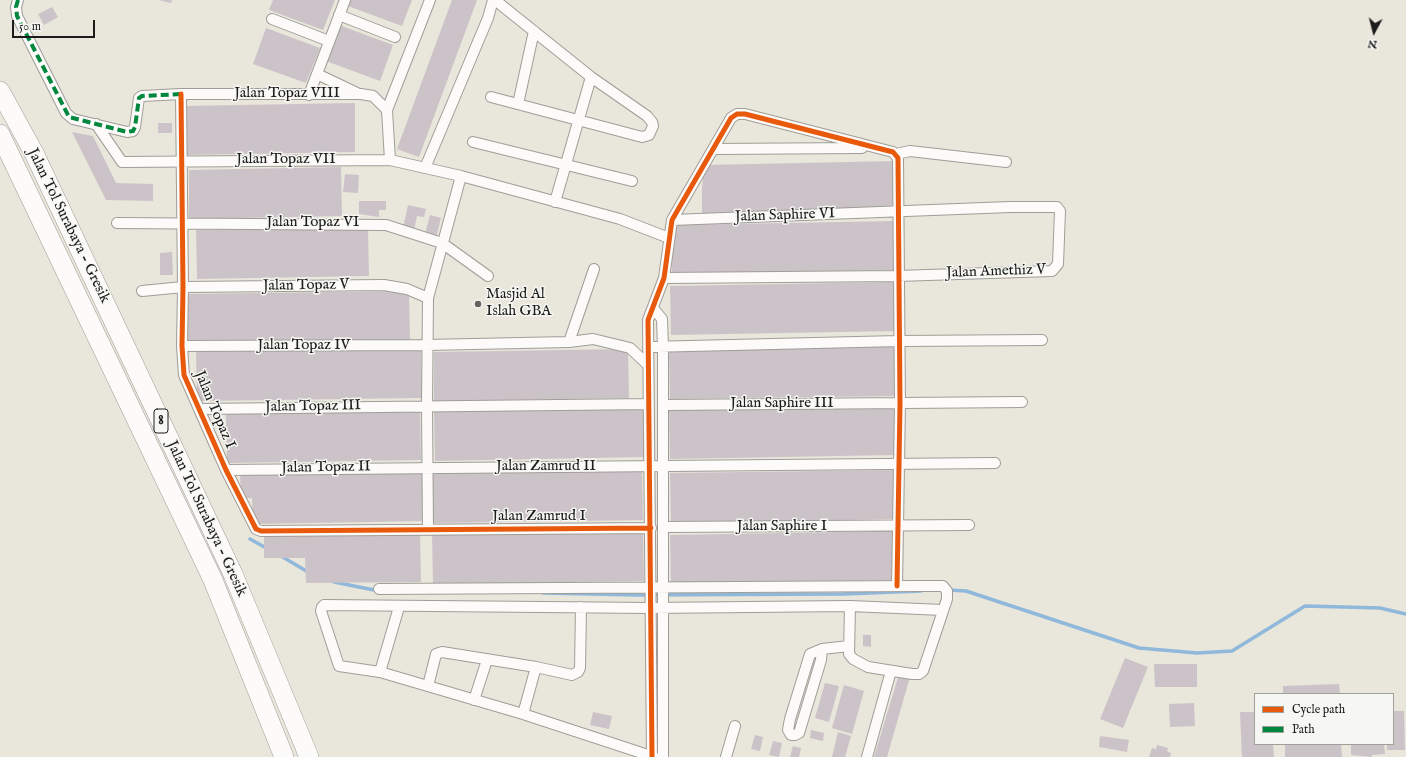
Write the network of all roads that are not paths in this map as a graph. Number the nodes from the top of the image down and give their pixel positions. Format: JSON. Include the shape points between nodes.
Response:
{"nodes":[{"id":1,"x":18,"y":0,"type":"edge"},
{"id":2,"x":345,"y":0,"type":"edge"},
{"id":3,"x":430,"y":0,"type":"edge"},
{"id":4,"x":494,"y":0,"type":"edge"},
{"id":5,"x":339,"y":15,"type":"junction"},
{"id":6,"x":272,"y":19,"type":"dead end"},
{"id":7,"x":534,"y":31,"type":"junction"},
{"id":8,"x":395,"y":37,"type":"dead end"},
{"id":9,"x":329,"y":41,"type":"junction"},
{"id":10,"x":317,"y":74,"type":"junction"},
{"id":11,"x":591,"y":77,"type":"junction"},
{"id":12,"x":0,"y":91,"type":"edge"},
{"id":13,"x":181,"y":94,"type":"junction"},
{"id":14,"x":361,"y":94,"type":"junction"},
{"id":15,"x":309,"y":95,"type":"junction"},
{"id":16,"x":491,"y":97,"type":"dead end"},
{"id":17,"x":518,"y":104,"type":"junction"},
{"id":18,"x":387,"y":110,"type":"junction"},
{"id":19,"x":578,"y":121,"type":"junction"},
{"id":20,"x":96,"y":124,"type":"junction"},
{"id":21,"x":0,"y":134,"type":"edge"},
{"id":22,"x":473,"y":142,"type":"dead end"},
{"id":23,"x":876,"y":148,"type":"junction"},
{"id":24,"x":713,"y":149,"type":"junction"},
{"id":25,"x":896,"y":154,"type":"junction"},
{"id":26,"x":181,"y":160,"type":"junction"},
{"id":27,"x":390,"y":160,"type":"junction"},
{"id":28,"x":1006,"y":162,"type":"dead end"},
{"id":29,"x":566,"y":164,"type":"junction"},
{"id":30,"x":425,"y":168,"type":"junction"},
{"id":31,"x":461,"y":176,"type":"junction"},
{"id":32,"x":632,"y":180,"type":"dead end"},
{"id":33,"x":555,"y":202,"type":"junction"},
{"id":34,"x":1010,"y":207,"type":"joint"},
{"id":35,"x":898,"y":212,"type":"junction"},
{"id":36,"x":672,"y":220,"type":"junction"},
{"id":37,"x":117,"y":223,"type":"dead end"},
{"id":38,"x":181,"y":223,"type":"junction"},
{"id":39,"x":669,"y":238,"type":"junction"},
{"id":40,"x":442,"y":243,"type":"junction"},
{"id":41,"x":594,"y":269,"type":"dead end"},
{"id":42,"x":488,"y":276,"type":"dead end"},
{"id":43,"x":898,"y":276,"type":"junction"},
{"id":44,"x":664,"y":278,"type":"junction"},
{"id":45,"x":183,"y":287,"type":"junction"},
{"id":46,"x":142,"y":292,"type":"dead end"},
{"id":47,"x":428,"y":298,"type":"junction"},
{"id":48,"x":653,"y":308,"type":"junction"},
{"id":49,"x":1042,"y":340,"type":"dead end"},
{"id":50,"x":900,"y":341,"type":"junction"},
{"id":51,"x":569,"y":342,"type":"junction"},
{"id":52,"x":426,"y":345,"type":"junction"},
{"id":53,"x":182,"y":346,"type":"junction"},
{"id":54,"x":648,"y":347,"type":"junction"},
{"id":55,"x":663,"y":347,"type":"junction"},
{"id":56,"x":648,"y":365,"type":"junction"},
{"id":57,"x":1022,"y":402,"type":"dead end"},
{"id":58,"x":649,"y":404,"type":"junction"},
{"id":59,"x":900,"y":404,"type":"junction"},
{"id":60,"x":426,"y":406,"type":"junction"},
{"id":61,"x":664,"y":406,"type":"junction"},
{"id":62,"x":200,"y":409,"type":"junction"},
{"id":63,"x":899,"y":463,"type":"junction"},
{"id":64,"x":995,"y":463,"type":"dead end"},
{"id":65,"x":664,"y":465,"type":"junction"},
{"id":66,"x":427,"y":467,"type":"junction"},
{"id":67,"x":650,"y":467,"type":"junction"},
{"id":68,"x":226,"y":470,"type":"junction"},
{"id":69,"x":969,"y":525,"type":"dead end"},
{"id":70,"x":899,"y":526,"type":"junction"},
{"id":71,"x":664,"y":527,"type":"junction"},
{"id":72,"x":651,"y":528,"type":"junction"},
{"id":73,"x":428,"y":530,"type":"junction"},
{"id":74,"x":897,"y":586,"type":"junction"},
{"id":75,"x":379,"y":589,"type":"dead end"},
{"id":76,"x":567,"y":598,"type":"junction"},
{"id":77,"x":650,"y":598,"type":"junction"},
{"id":78,"x":664,"y":598,"type":"junction"},
{"id":79,"x":850,"y":606,"type":"junction"},
{"id":80,"x":399,"y":607,"type":"junction"},
{"id":81,"x":581,"y":607,"type":"junction"},
{"id":82,"x":943,"y":610,"type":"junction"},
{"id":83,"x":849,"y":646,"type":"junction"},
{"id":84,"x":822,"y":649,"type":"junction"},
{"id":85,"x":487,"y":660,"type":"junction"},
{"id":86,"x":536,"y":667,"type":"junction"},
{"id":87,"x":891,"y":671,"type":"junction"},
{"id":88,"x":380,"y":672,"type":"junction"},
{"id":89,"x":428,"y":686,"type":"junction"},
{"id":90,"x":474,"y":700,"type":"junction"},
{"id":91,"x":523,"y":714,"type":"junction"},
{"id":92,"x":735,"y":726,"type":"dead end"},
{"id":93,"x":284,"y":757,"type":"edge"},
{"id":94,"x":309,"y":757,"type":"edge"},
{"id":95,"x":652,"y":757,"type":"edge"},
{"id":96,"x":664,"y":757,"type":"edge"},
{"id":97,"x":726,"y":757,"type":"edge"},
{"id":98,"x":867,"y":757,"type":"edge"}],
"edges":[{"from":1,"to":20,"type":"street","via":[[17,16],[66,114],[73,119]]},
{"from":2,"to":5,"type":"street"},
{"from":3,"to":18,"type":"street"},
{"from":4,"to":7,"type":"street"},
{"from":4,"to":30,"type":"street"},
{"from":5,"to":8,"type":"street"},
{"from":5,"to":9,"type":"street"},
{"from":6,"to":9,"type":"street"},
{"from":7,"to":11,"type":"street"},
{"from":7,"to":17,"type":"street"},
{"from":9,"to":10,"type":"street"},
{"from":10,"to":14,"type":"street"},
{"from":10,"to":15,"type":"street"},
{"from":11,"to":19,"type":"street"},
{"from":11,"to":19,"type":"street","via":[[647,116],[652,122],[652,129],[649,135],[642,137]]},
{"from":12,"to":94,"type":"highway","name":"Jalan Tol Surabaya - Gresik","number":"8","via":[[34,153],[233,574]]},
{"from":13,"to":15,"type":"street","name":"Jalan Topaz VIII"},
{"from":13,"to":20,"type":"street","name":"Jalan Topaz VIII","via":[[139,98],[135,127],[132,131]]},
{"from":13,"to":26,"type":"street","name":"Jalan Topaz I"},
{"from":14,"to":15,"type":"street","name":"Jalan Topaz VIII"},
{"from":14,"to":18,"type":"street","name":"Jalan Topaz VIII","via":[[373,96]]},
{"from":16,"to":17,"type":"street"},
{"from":17,"to":19,"type":"street"},
{"from":18,"to":27,"type":"street"},
{"from":19,"to":29,"type":"street"},
{"from":20,"to":26,"type":"street","name":"Jalan Topaz VII","via":[[122,162]]},
{"from":21,"to":93,"type":"highway","name":"Jalan Tol Surabaya - Gresik","number":"8","via":[[213,580]]},
{"from":22,"to":29,"type":"street"},
{"from":23,"to":24,"type":"street"},
{"from":23,"to":24,"type":"street","via":[[737,114],[731,118]]},
{"from":23,"to":25,"type":"street"},
{"from":24,"to":36,"type":"street"},
{"from":25,"to":28,"type":"street","via":[[910,151]]},
{"from":25,"to":35,"type":"street"},
{"from":26,"to":27,"type":"street","name":"Jalan Topaz VII"},
{"from":26,"to":38,"type":"street","name":"Jalan Topaz I"},
{"from":27,"to":30,"type":"street","name":"Jalan Topaz VII"},
{"from":29,"to":32,"type":"street"},
{"from":29,"to":33,"type":"street"},
{"from":30,"to":31,"type":"street","name":"Jalan Topaz VII"},
{"from":31,"to":33,"type":"street","name":"Jalan Topaz VII"},
{"from":31,"to":40,"type":"street"},
{"from":33,"to":39,"type":"street","name":"Jalan Topaz VII","via":[[620,218]]},
{"from":34,"to":35,"type":"street","name":"Jalan Saphire VI"},
{"from":34,"to":43,"type":"street","name":"Jalan Amethiz V","via":[[1060,208],[1058,264],[1052,271]]},
{"from":35,"to":36,"type":"street","name":"Jalan Saphire VI"},
{"from":35,"to":43,"type":"street"},
{"from":36,"to":39,"type":"street"},
{"from":37,"to":38,"type":"street","name":"Jalan Topaz VI"},
{"from":38,"to":40,"type":"street","name":"Jalan Topaz VI","via":[[376,224]]},
{"from":38,"to":45,"type":"street","name":"Jalan Topaz I"},
{"from":39,"to":44,"type":"street"},
{"from":40,"to":42,"type":"street","name":"Jalan Topaz VI"},
{"from":40,"to":47,"type":"street"},
{"from":41,"to":51,"type":"street"},
{"from":43,"to":44,"type":"street"},
{"from":43,"to":50,"type":"street"},
{"from":44,"to":48,"type":"street"},
{"from":45,"to":46,"type":"street","name":"Jalan Topaz V"},
{"from":45,"to":47,"type":"street","name":"Jalan Topaz V","via":[[384,285],[407,289]]},
{"from":45,"to":53,"type":"street","name":"Jalan Topaz I"},
{"from":47,"to":52,"type":"street"},
{"from":48,"to":54,"type":"street","via":[[648,320]]},
{"from":48,"to":55,"type":"street","via":[[662,319]]},
{"from":49,"to":50,"type":"street"},
{"from":50,"to":55,"type":"street"},
{"from":50,"to":59,"type":"street"},
{"from":51,"to":52,"type":"street","name":"Jalan Topaz IV"},
{"from":51,"to":56,"type":"street","name":"Jalan Topaz IV","via":[[593,339],[630,348]]},
{"from":52,"to":53,"type":"street","name":"Jalan Topaz IV"},
{"from":52,"to":60,"type":"street"},
{"from":53,"to":62,"type":"street","name":"Jalan Topaz I","via":[[184,375]]},
{"from":54,"to":55,"type":"street"},
{"from":54,"to":56,"type":"street"},
{"from":55,"to":61,"type":"street"},
{"from":56,"to":58,"type":"street"},
{"from":57,"to":59,"type":"street","name":"Jalan Saphire III"},
{"from":58,"to":60,"type":"street","name":"Jalan Topaz III"},
{"from":58,"to":67,"type":"street"},
{"from":59,"to":61,"type":"street","name":"Jalan Saphire III"},
{"from":59,"to":63,"type":"street"},
{"from":60,"to":62,"type":"street","name":"Jalan Topaz III"},
{"from":60,"to":66,"type":"street"},
{"from":61,"to":65,"type":"street"},
{"from":62,"to":68,"type":"street","name":"Jalan Topaz I"},
{"from":63,"to":64,"type":"street","name":"Jalan Zamrud II"},
{"from":63,"to":65,"type":"street","name":"Jalan Zamrud II"},
{"from":63,"to":70,"type":"street"},
{"from":65,"to":67,"type":"street","name":"Jalan Zamrud II"},
{"from":65,"to":71,"type":"street"},
{"from":66,"to":67,"type":"street","name":"Jalan Zamrud II"},
{"from":66,"to":68,"type":"street","name":"Jalan Topaz II"},
{"from":66,"to":73,"type":"street"},
{"from":67,"to":72,"type":"street"},
{"from":68,"to":73,"type":"street","name":"Jalan Topaz I","via":[[252,525],[260,531]]},
{"from":69,"to":70,"type":"street","name":"Jalan Saphire I"},
{"from":70,"to":71,"type":"street","name":"Jalan Saphire I"},
{"from":70,"to":74,"type":"street"},
{"from":71,"to":78,"type":"street"},
{"from":72,"to":73,"type":"street","name":"Jalan Zamrud I"},
{"from":72,"to":77,"type":"street"},
{"from":74,"to":78,"type":"street"},
{"from":74,"to":82,"type":"street","via":[[943,586],[947,591]]},
{"from":75,"to":76,"type":"street"},
{"from":76,"to":77,"type":"street"},
{"from":76,"to":80,"type":"street"},
{"from":76,"to":81,"type":"street"},
{"from":77,"to":78,"type":"street"},
{"from":77,"to":78,"type":"street"},
{"from":77,"to":81,"type":"street"},
{"from":77,"to":95,"type":"street"},
{"from":78,"to":79,"type":"street"},
{"from":78,"to":96,"type":"street"},
{"from":79,"to":82,"type":"street"},
{"from":79,"to":83,"type":"street"},
{"from":80,"to":88,"type":"street"},
{"from":80,"to":88,"type":"street","via":[[324,605],[321,609],[339,666]]},
{"from":81,"to":86,"type":"street","via":[[578,672],[572,676]]},
{"from":82,"to":87,"type":"street","via":[[924,670],[919,674]]},
{"from":83,"to":84,"type":"street"},
{"from":83,"to":87,"type":"street","via":[[849,654],[857,663]]},
{"from":84,"to":84,"type":"street","via":[[799,733],[791,735],[788,730],[790,719],[810,654]]},
{"from":85,"to":86,"type":"street"},
{"from":85,"to":89,"type":"street","via":[[439,652],[436,654]]},
{"from":85,"to":90,"type":"street"},
{"from":86,"to":91,"type":"street"},
{"from":87,"to":98,"type":"street"},
{"from":88,"to":89,"type":"street"},
{"from":89,"to":90,"type":"street"},
{"from":90,"to":91,"type":"street"},
{"from":91,"to":95,"type":"street"},
{"from":92,"to":97,"type":"street"}]}
